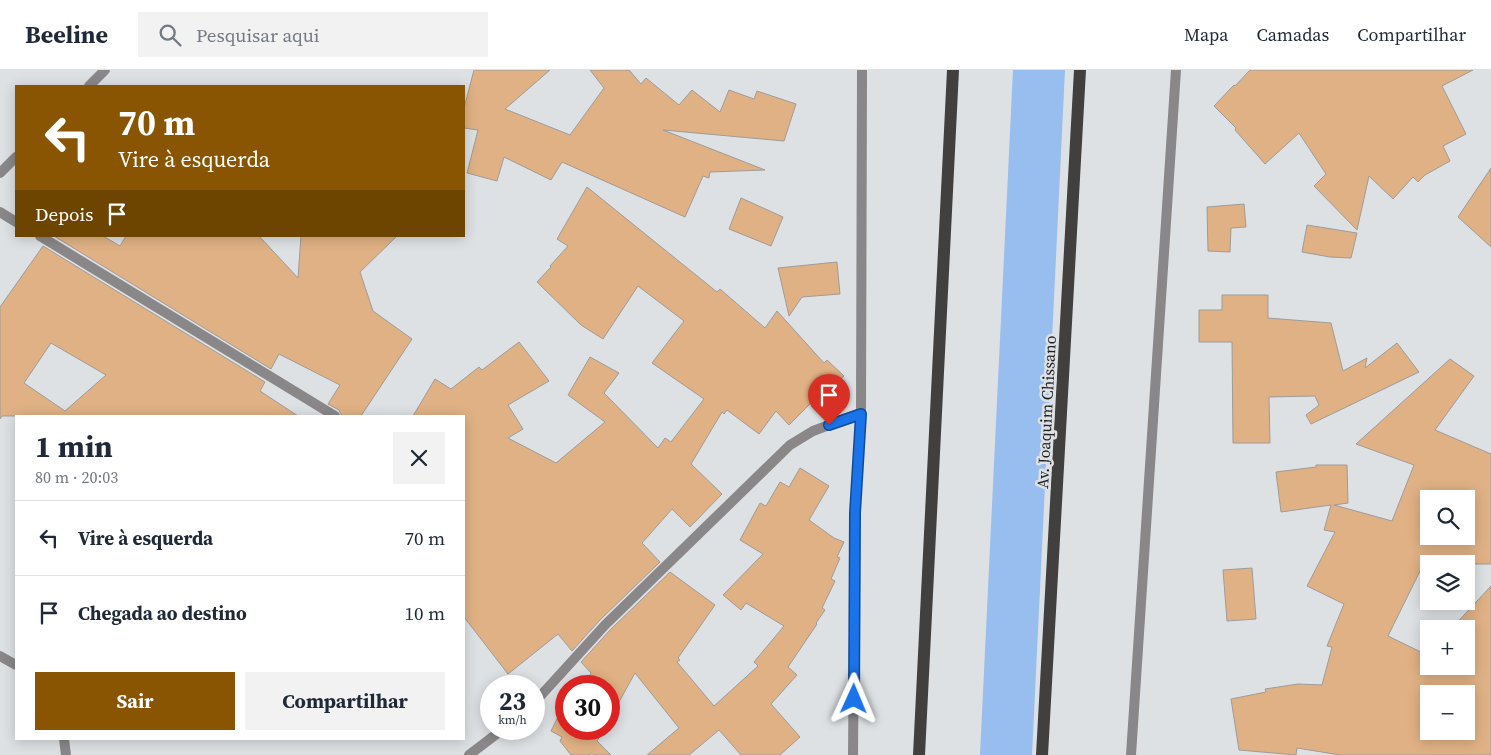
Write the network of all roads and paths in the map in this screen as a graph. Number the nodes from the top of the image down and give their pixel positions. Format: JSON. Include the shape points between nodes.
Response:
{"nodes":[{"id":1,"x":105,"y":70,"type":"edge"},
{"id":2,"x":862,"y":70,"type":"edge"},
{"id":3,"x":953,"y":70,"type":"edge"},
{"id":4,"x":1080,"y":70,"type":"edge"},
{"id":5,"x":1176,"y":70,"type":"edge"},
{"id":6,"x":90,"y":85,"type":"edge"},
{"id":7,"x":15,"y":158,"type":"edge"},
{"id":8,"x":0,"y":173,"type":"edge"},
{"id":9,"x":0,"y":212,"type":"edge"},
{"id":10,"x":15,"y":221,"type":"edge"},
{"id":11,"x":42,"y":237,"type":"edge"},
{"id":12,"x":861,"y":414,"type":"junction"},
{"id":13,"x":333,"y":415,"type":"edge"},
{"id":14,"x":0,"y":656,"type":"edge"},
{"id":15,"x":15,"y":664,"type":"edge"},
{"id":16,"x":545,"y":691,"type":"edge"},
{"id":17,"x":64,"y":740,"type":"edge"},
{"id":18,"x":489,"y":740,"type":"edge"},
{"id":19,"x":66,"y":755,"type":"edge"},
{"id":20,"x":469,"y":755,"type":"edge"},
{"id":21,"x":853,"y":755,"type":"edge"},
{"id":22,"x":919,"y":755,"type":"edge"},
{"id":23,"x":1042,"y":755,"type":"edge"},
{"id":24,"x":1131,"y":755,"type":"edge"}],
"edges":[{"from":1,"to":6,"type":"street"},
{"from":2,"to":12,"type":"street"},
{"from":3,"to":22,"type":"main road"},
{"from":4,"to":23,"type":"main road","name":"Av. Joaquim Chissano"},
{"from":5,"to":24,"type":"street"},
{"from":7,"to":8,"type":"street"},
{"from":9,"to":10,"type":"street"},
{"from":11,"to":13,"type":"street"},
{"from":12,"to":16,"type":"street","via":[[812,431],[790,445],[606,625]]},
{"from":12,"to":21,"type":"street","via":[[855,513]]},
{"from":14,"to":15,"type":"street"},
{"from":17,"to":19,"type":"street"},
{"from":18,"to":20,"type":"street"}]}
